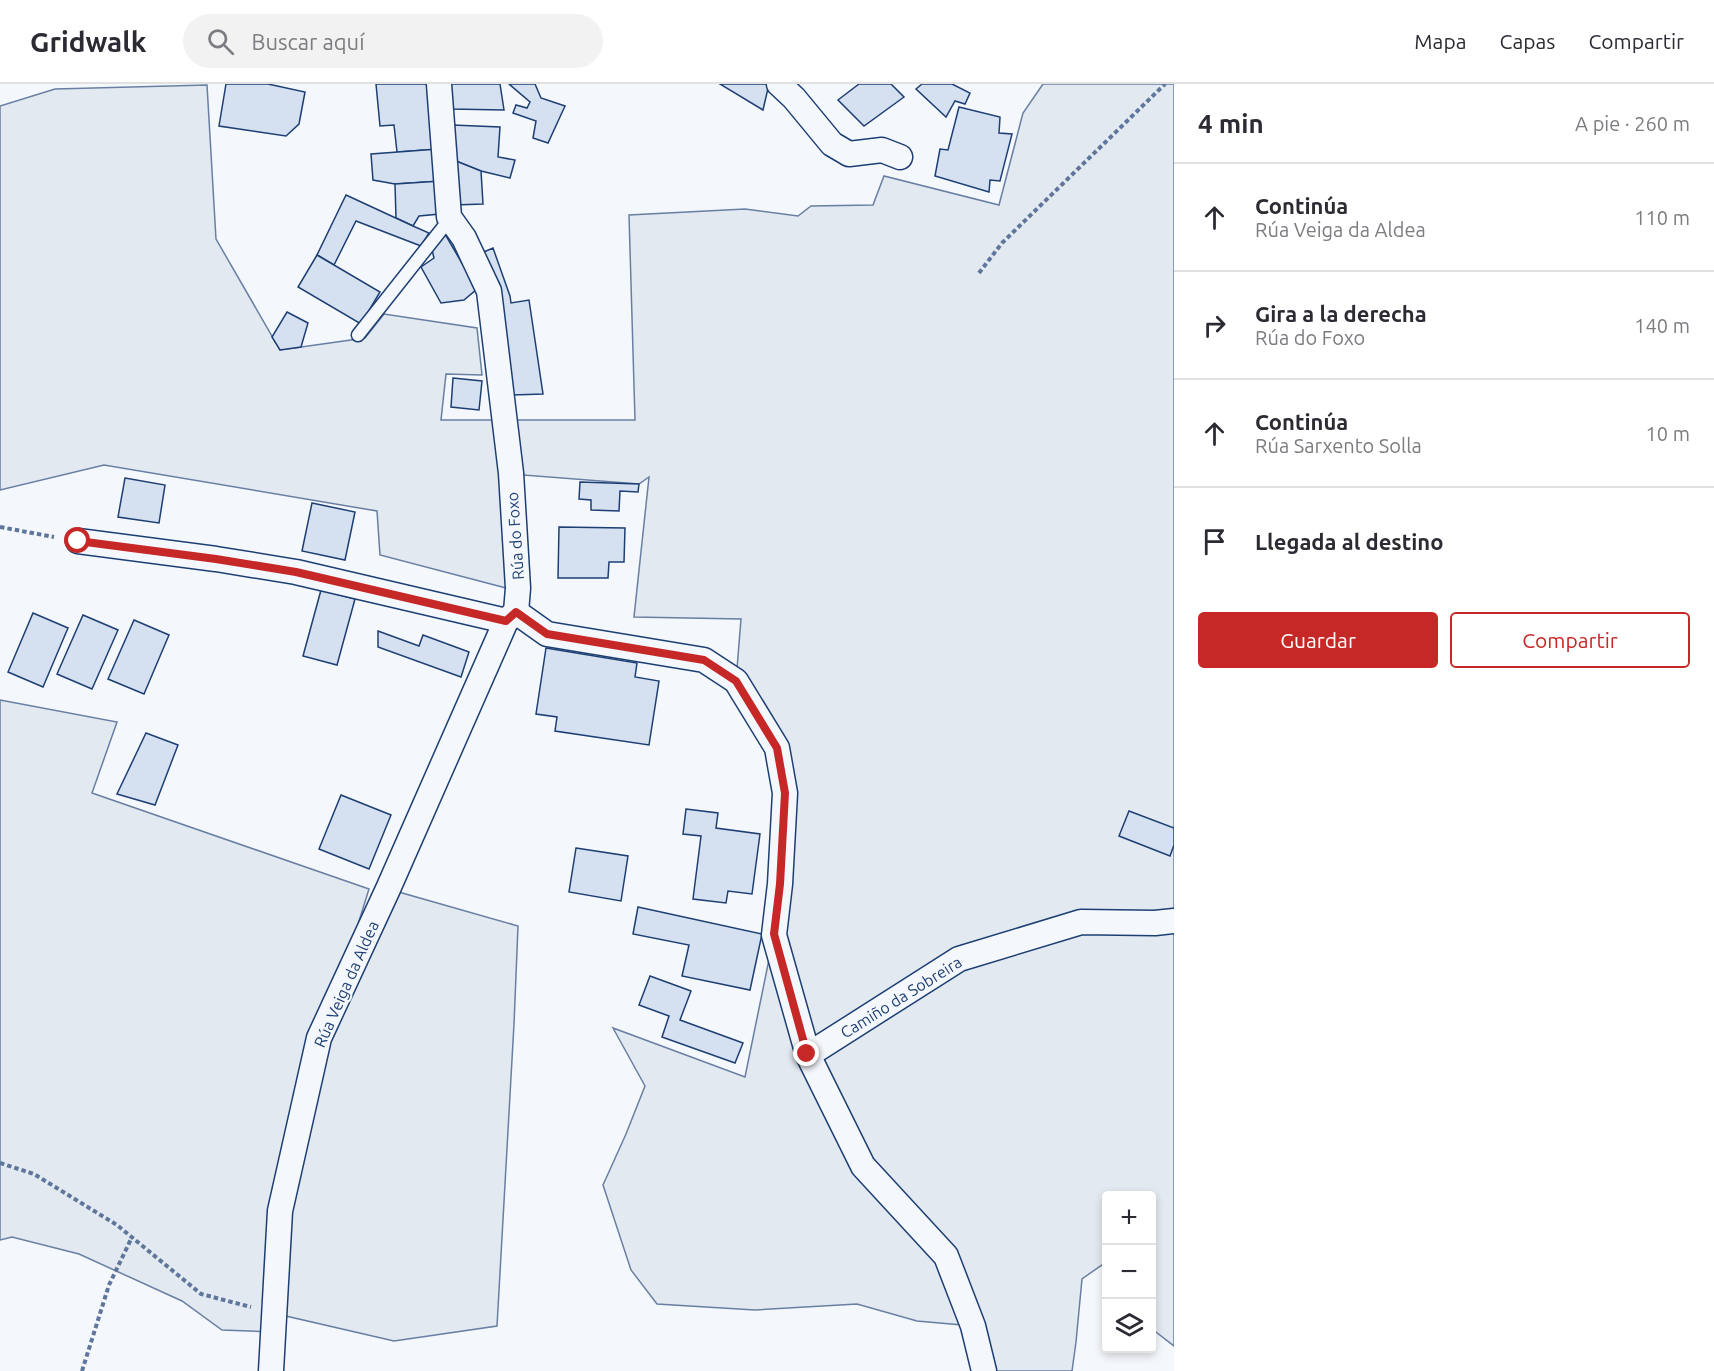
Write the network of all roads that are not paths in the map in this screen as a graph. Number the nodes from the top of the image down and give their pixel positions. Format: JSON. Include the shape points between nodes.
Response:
{"nodes":[{"id":1,"x":439,"y":84,"type":"edge"},
{"id":2,"x":779,"y":84,"type":"edge"},
{"id":3,"x":900,"y":157,"type":"dead end"},
{"id":4,"x":449,"y":217,"type":"junction"},
{"id":5,"x":358,"y":335,"type":"dead end"},
{"id":6,"x":78,"y":541,"type":"road end"},
{"id":7,"x":511,"y":616,"type":"junction"},
{"id":8,"x":1174,"y":921,"type":"edge"},
{"id":9,"x":807,"y":1054,"type":"junction"},
{"id":10,"x":271,"y":1371,"type":"edge"},
{"id":11,"x":984,"y":1371,"type":"edge"}],
"edges":[{"from":1,"to":4,"type":"street","name":"Rúa do Foxo"},
{"from":2,"to":3,"type":"street","via":[[832,144],[849,154],[882,150]]},
{"from":4,"to":5,"type":"lane"},
{"from":4,"to":7,"type":"street","name":"Rúa do Foxo","via":[[464,238],[489,291],[511,473],[518,588]]},
{"from":6,"to":7,"type":"street","via":[[296,572]]},
{"from":7,"to":9,"type":"street","via":[[547,634],[704,660],[736,681],[777,748],[785,793],[774,934]]},
{"from":7,"to":10,"type":"street","name":"Rúa Veiga da Aldea","via":[[319,1038],[280,1211]]},
{"from":8,"to":9,"type":"street","name":"Camiño da Sobreira","via":[[1081,922],[959,959]]},
{"from":9,"to":11,"type":"street","via":[[863,1167],[946,1256],[973,1326]]}]}
